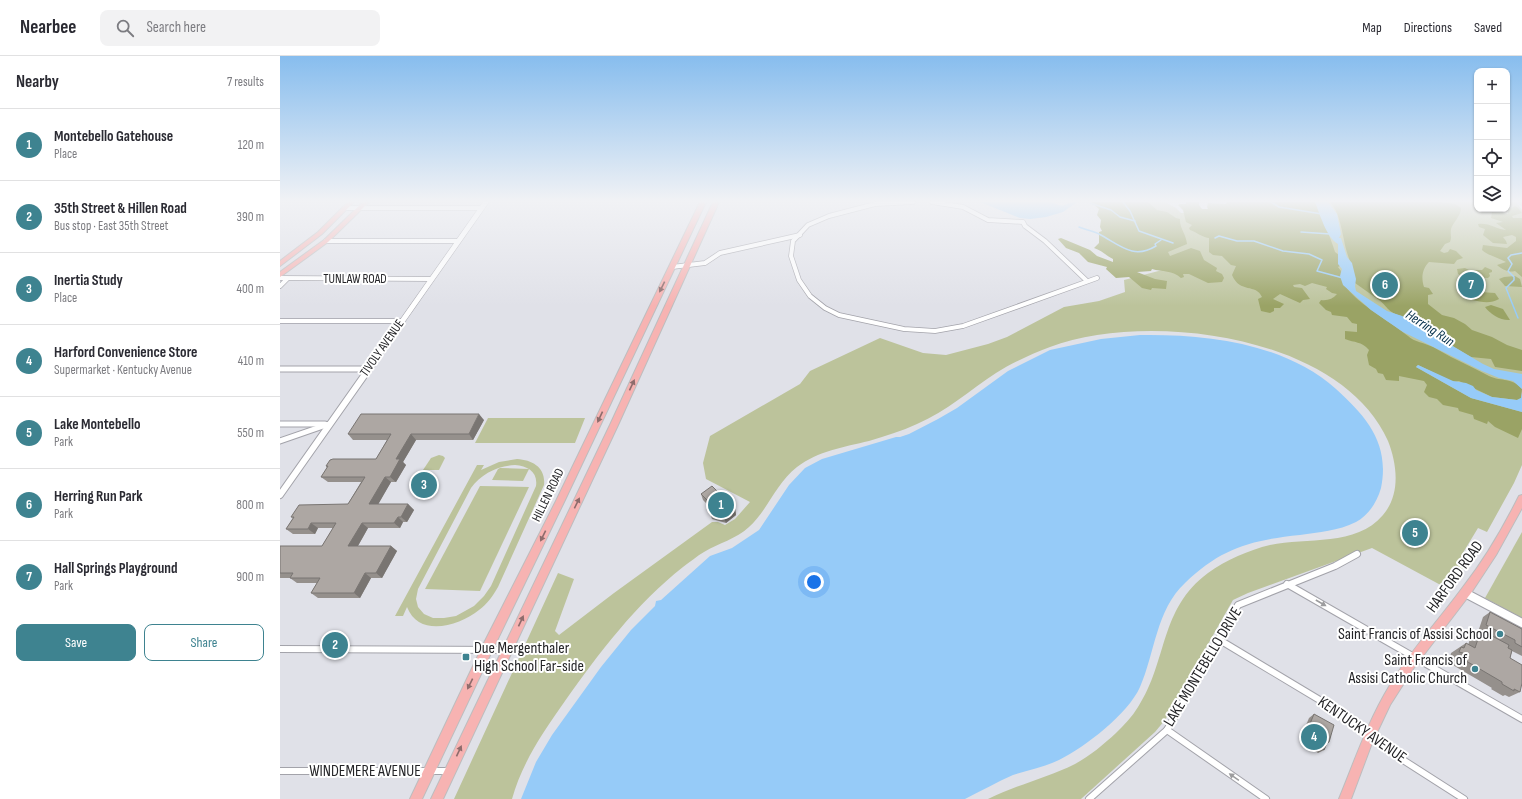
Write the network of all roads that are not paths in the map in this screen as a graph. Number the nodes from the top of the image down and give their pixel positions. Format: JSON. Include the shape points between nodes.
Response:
{"nodes":[{"id":1,"x":315,"y":237,"type":"edge"},
{"id":2,"x":330,"y":237,"type":"edge"},
{"id":3,"x":461,"y":237,"type":"edge"},
{"id":4,"x":686,"y":237,"type":"edge"},
{"id":5,"x":701,"y":237,"type":"edge"},
{"id":6,"x":792,"y":237,"type":"edge"},
{"id":7,"x":798,"y":237,"type":"edge"},
{"id":8,"x":1039,"y":237,"type":"edge"},
{"id":9,"x":326,"y":241,"type":"junction"},
{"id":10,"x":458,"y":241,"type":"junction"},
{"id":11,"x":280,"y":264,"type":"edge"},
{"id":12,"x":688,"y":265,"type":"junction"},
{"id":13,"x":672,"y":267,"type":"junction"},
{"id":14,"x":280,"y":277,"type":"edge"},
{"id":15,"x":1097,"y":278,"type":"dead end"},
{"id":16,"x":287,"y":279,"type":"junction"},
{"id":17,"x":431,"y":279,"type":"junction"},
{"id":18,"x":1087,"y":282,"type":"junction"},
{"id":19,"x":280,"y":286,"type":"edge"},
{"id":20,"x":280,"y":321,"type":"edge"},
{"id":21,"x":402,"y":321,"type":"junction"},
{"id":22,"x":280,"y":369,"type":"edge"},
{"id":23,"x":368,"y":369,"type":"junction"},
{"id":24,"x":280,"y":424,"type":"edge"},
{"id":25,"x":330,"y":424,"type":"junction"},
{"id":26,"x":280,"y":441,"type":"edge"},
{"id":27,"x":280,"y":495,"type":"edge"},
{"id":28,"x":1522,"y":499,"type":"edge"},
{"id":29,"x":1357,"y":554,"type":"dead end"},
{"id":30,"x":1287,"y":584,"type":"junction"},
{"id":31,"x":1465,"y":593,"type":"junction"},
{"id":32,"x":1522,"y":623,"type":"edge"},
{"id":33,"x":1218,"y":639,"type":"junction"},
{"id":34,"x":280,"y":649,"type":"edge"},
{"id":35,"x":487,"y":649,"type":"junction"},
{"id":36,"x":507,"y":650,"type":"junction"},
{"id":37,"x":1415,"y":657,"type":"junction"},
{"id":38,"x":1522,"y":719,"type":"edge"},
{"id":39,"x":1167,"y":730,"type":"junction"},
{"id":40,"x":1371,"y":735,"type":"junction"},
{"id":41,"x":280,"y":771,"type":"edge"},
{"id":42,"x":428,"y":771,"type":"junction"},
{"id":43,"x":449,"y":771,"type":"junction"},
{"id":44,"x":416,"y":799,"type":"edge"},
{"id":45,"x":437,"y":799,"type":"edge"},
{"id":46,"x":1089,"y":799,"type":"edge"},
{"id":47,"x":1266,"y":799,"type":"edge"},
{"id":48,"x":1345,"y":799,"type":"edge"},
{"id":49,"x":1464,"y":799,"type":"edge"}],
"edges":[{"from":1,"to":11,"type":"main road"},
{"from":2,"to":9,"type":"main road"},
{"from":3,"to":10,"type":"street","name":"TIVOLY AVENUE"},
{"from":4,"to":13,"type":"main road","name":"HILLEN ROAD"},
{"from":5,"to":12,"type":"main road"},
{"from":6,"to":12,"type":"street","via":[[731,250],[720,253],[705,263]]},
{"from":7,"to":18,"type":"street","via":[[793,241],[791,256],[794,268],[802,286],[815,301],[839,315],[912,330],[935,331],[955,328]]},
{"from":8,"to":18,"type":"street"},
{"from":9,"to":10,"type":"street"},
{"from":9,"to":14,"type":"main road"},
{"from":10,"to":17,"type":"street","name":"TIVOLY AVENUE"},
{"from":12,"to":13,"type":"street"},
{"from":36,"to":12,"type":"main road","one_way":true},
{"from":13,"to":35,"type":"main road","name":"HILLEN ROAD","one_way":true},
{"from":14,"to":16,"type":"street","name":"TUNLAW ROAD"},
{"from":15,"to":18,"type":"street"},
{"from":16,"to":17,"type":"street","name":"TUNLAW ROAD"},
{"from":16,"to":19,"type":"street"},
{"from":17,"to":21,"type":"street","name":"TIVOLY AVENUE"},
{"from":20,"to":21,"type":"street"},
{"from":21,"to":23,"type":"street","name":"TIVOLY AVENUE"},
{"from":22,"to":23,"type":"street"},
{"from":23,"to":25,"type":"street","name":"TIVOLY AVENUE"},
{"from":24,"to":25,"type":"street"},
{"from":25,"to":26,"type":"street"},
{"from":25,"to":27,"type":"street","name":"TIVOLY AVENUE"},
{"from":28,"to":31,"type":"main road","name":"HARFORD ROAD","via":[[1495,551]]},
{"from":29,"to":30,"type":"street","name":"LAKE MONTEBELLO DRIVE","via":[[1335,566]]},
{"from":30,"to":33,"type":"street","name":"LAKE MONTEBELLO DRIVE","via":[[1238,605]]},
{"from":30,"to":37,"type":"street","one_way":true},
{"from":31,"to":32,"type":"street"},
{"from":31,"to":37,"type":"main road","name":"HARFORD ROAD"},
{"from":33,"to":39,"type":"street","name":"LAKE MONTEBELLO DRIVE"},
{"from":33,"to":40,"type":"street","name":"KENTUCKY AVENUE","via":[[1353,720]]},
{"from":34,"to":35,"type":"street"},
{"from":35,"to":36,"type":"street"},
{"from":35,"to":42,"type":"main road","name":"HILLEN ROAD","one_way":true},
{"from":43,"to":36,"type":"main road","one_way":true},
{"from":37,"to":38,"type":"street"},
{"from":37,"to":40,"type":"main road","name":"HARFORD ROAD","via":[[1394,688]]},
{"from":39,"to":46,"type":"street","name":"LAKE MONTEBELLO DRIVE"},
{"from":47,"to":39,"type":"street","one_way":true},
{"from":40,"to":48,"type":"main road","name":"HARFORD ROAD"},
{"from":40,"to":49,"type":"street","name":"KENTUCKY AVENUE","via":[[1389,751]]},
{"from":41,"to":42,"type":"street","name":"WINDEMERE AVENUE"},
{"from":42,"to":43,"type":"street","name":"WINDEMERE AVENUE"},
{"from":42,"to":44,"type":"main road","name":"HILLEN ROAD"},
{"from":43,"to":45,"type":"main road"}]}
